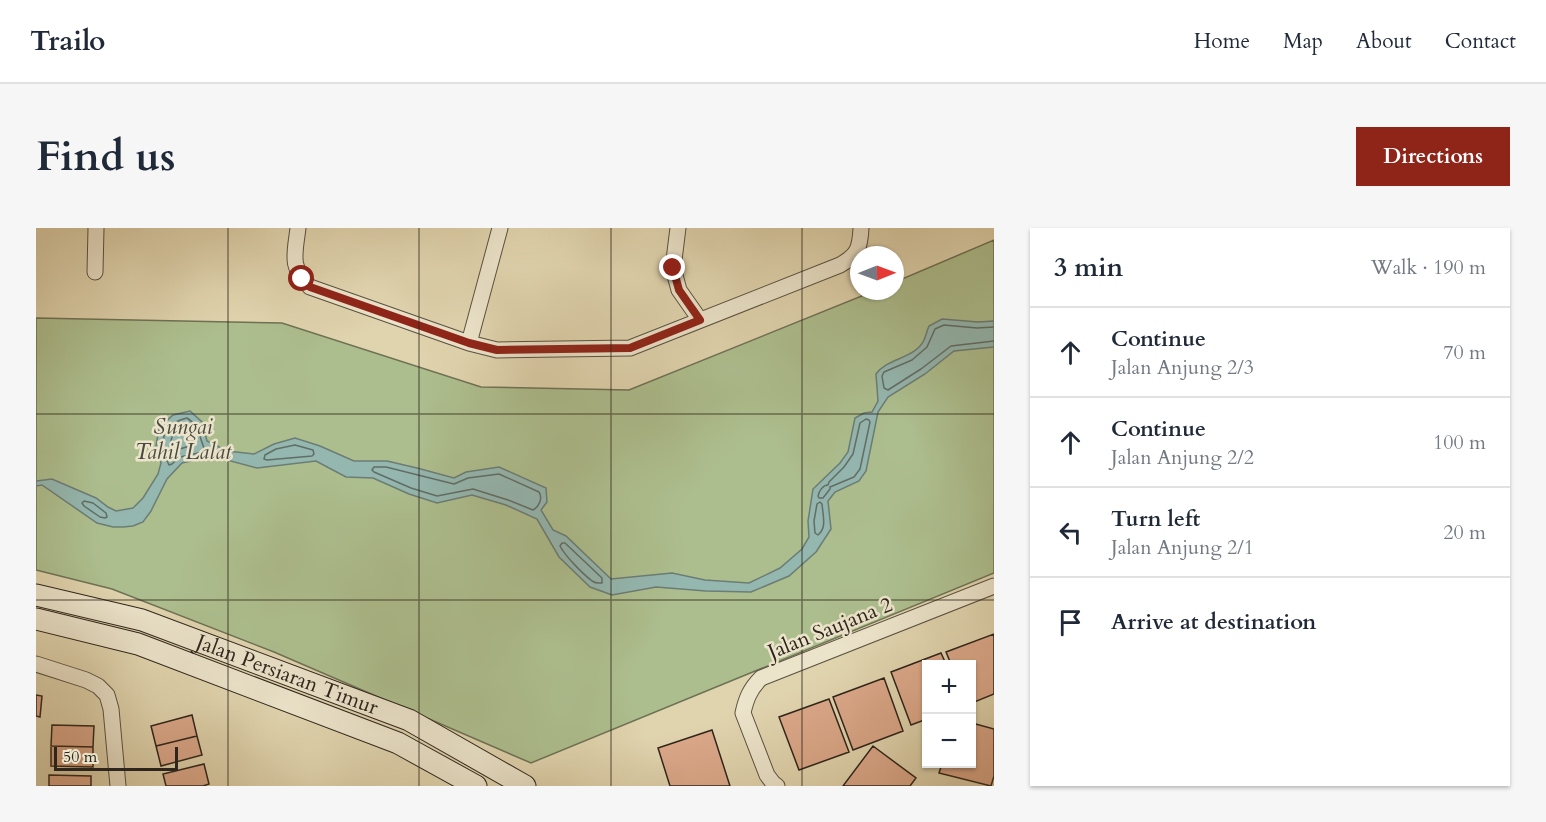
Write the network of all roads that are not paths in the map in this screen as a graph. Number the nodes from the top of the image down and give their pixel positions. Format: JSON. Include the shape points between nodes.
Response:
{"nodes":[{"id":1,"x":96,"y":228,"type":"edge"},
{"id":2,"x":298,"y":228,"type":"edge"},
{"id":3,"x":500,"y":228,"type":"edge"},
{"id":4,"x":678,"y":228,"type":"edge"},
{"id":5,"x":861,"y":228,"type":"edge"},
{"id":6,"x":95,"y":272,"type":"dead end"},
{"id":7,"x":700,"y":320,"type":"junction"},
{"id":8,"x":469,"y":343,"type":"junction"},
{"id":9,"x":994,"y":586,"type":"edge"},
{"id":10,"x":36,"y":596,"type":"edge"},
{"id":11,"x":36,"y":619,"type":"edge"},
{"id":12,"x":36,"y":664,"type":"edge"},
{"id":13,"x":118,"y":786,"type":"edge"},
{"id":14,"x":476,"y":786,"type":"edge"},
{"id":15,"x":525,"y":786,"type":"edge"},
{"id":16,"x":777,"y":786,"type":"edge"}],
"edges":[{"from":1,"to":6,"type":"street"},
{"from":2,"to":8,"type":"street","via":[[296,270],[310,287]]},
{"from":3,"to":8,"type":"street"},
{"from":4,"to":7,"type":"street","via":[[673,268],[679,290]]},
{"from":5,"to":7,"type":"street","via":[[859,249],[840,266]]},
{"from":7,"to":8,"type":"street","via":[[630,348],[497,350]]},
{"from":9,"to":16,"type":"street","name":"Jalan Saujana 2","via":[[761,678],[749,693],[744,713],[767,775]]},
{"from":10,"to":15,"type":"street","name":"Jalan Persiaran Timur","via":[[142,620],[409,720]]},
{"from":11,"to":14,"type":"street","name":"Jalan Persiaran Timur","via":[[138,644],[398,743]]},
{"from":12,"to":13,"type":"street","via":[[86,680],[107,696]]}]}
